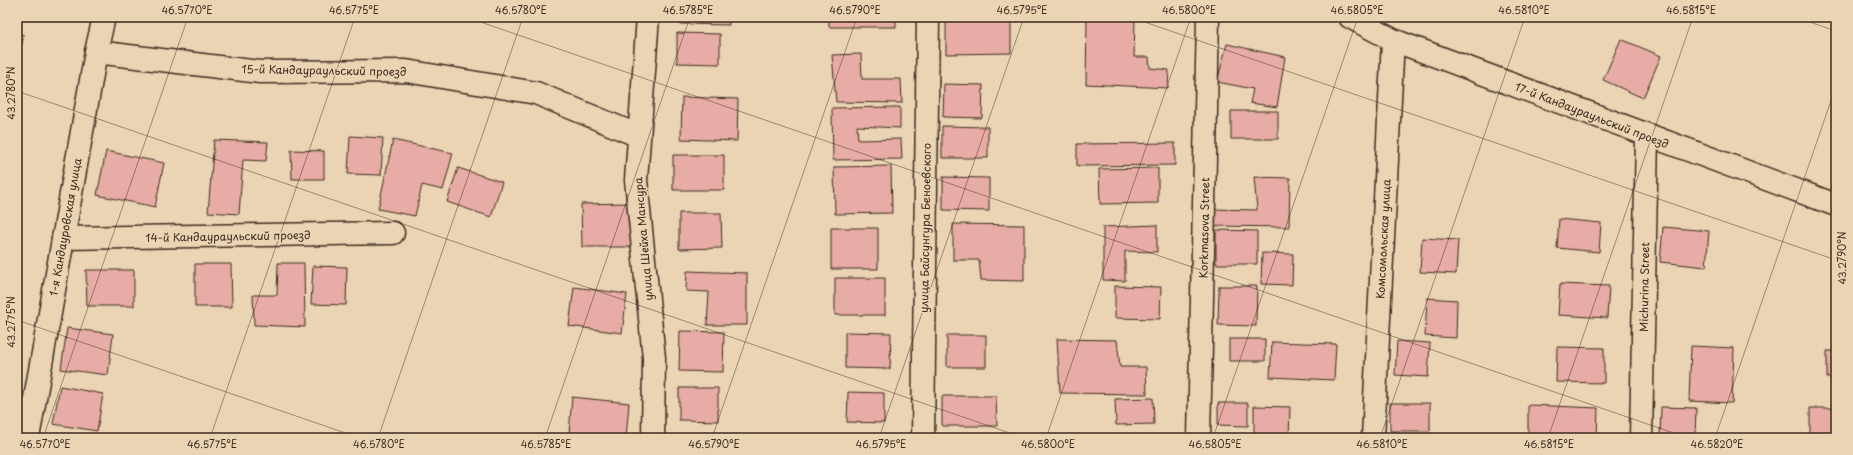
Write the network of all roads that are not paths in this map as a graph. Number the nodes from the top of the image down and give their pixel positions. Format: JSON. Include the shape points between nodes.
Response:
{"nodes":[{"id":1,"x":104,"y":17,"type":"edge"},
{"id":2,"x":648,"y":17,"type":"edge"},
{"id":3,"x":928,"y":17,"type":"edge"},
{"id":4,"x":1208,"y":17,"type":"edge"},
{"id":5,"x":1350,"y":17,"type":"edge"},
{"id":6,"x":1393,"y":40,"type":"junction"},
{"id":7,"x":96,"y":52,"type":"junction"},
{"id":8,"x":640,"y":136,"type":"junction"},
{"id":9,"x":1647,"y":136,"type":"junction"},
{"id":10,"x":1836,"y":205,"type":"edge"},
{"id":11,"x":393,"y":233,"type":"dead end"},
{"id":12,"x":63,"y":238,"type":"junction"},
{"id":13,"x":28,"y":438,"type":"edge"},
{"id":14,"x":653,"y":438,"type":"edge"},
{"id":15,"x":923,"y":438,"type":"edge"},
{"id":16,"x":1199,"y":438,"type":"edge"},
{"id":17,"x":1373,"y":438,"type":"edge"},
{"id":18,"x":1641,"y":438,"type":"edge"}],
"edges":[{"from":1,"to":7,"type":"street","name":"1-я Кандауровская улица"},
{"from":2,"to":8,"type":"street","name":"улица Шейха Мансура"},
{"from":3,"to":15,"type":"street","name":"улица Байсунгура Беноевского"},
{"from":4,"to":16,"type":"street","name":"Korkmasova Street"},
{"from":5,"to":6,"type":"street","name":"17-й Кандаураульский проезд"},
{"from":6,"to":9,"type":"street","name":"17-й Кандаураульский проезд"},
{"from":6,"to":17,"type":"street","name":"Комсомольская улица"},
{"from":7,"to":8,"type":"street","name":"15-й Кандаураульский проезд","via":[[260,72],[406,71],[536,93]]},
{"from":7,"to":12,"type":"street","name":"1-я Кандауровская улица"},
{"from":8,"to":14,"type":"street","name":"улица Шейха Мансура","via":[[636,180],[654,358]]},
{"from":9,"to":10,"type":"street","name":"17-й Кандаураульский проезд"},
{"from":9,"to":18,"type":"street","name":"Michurina Street"},
{"from":11,"to":12,"type":"street","name":"14-й Кандаураульский проезд"},
{"from":12,"to":13,"type":"street","name":"1-я Кандауровская улица"}]}
